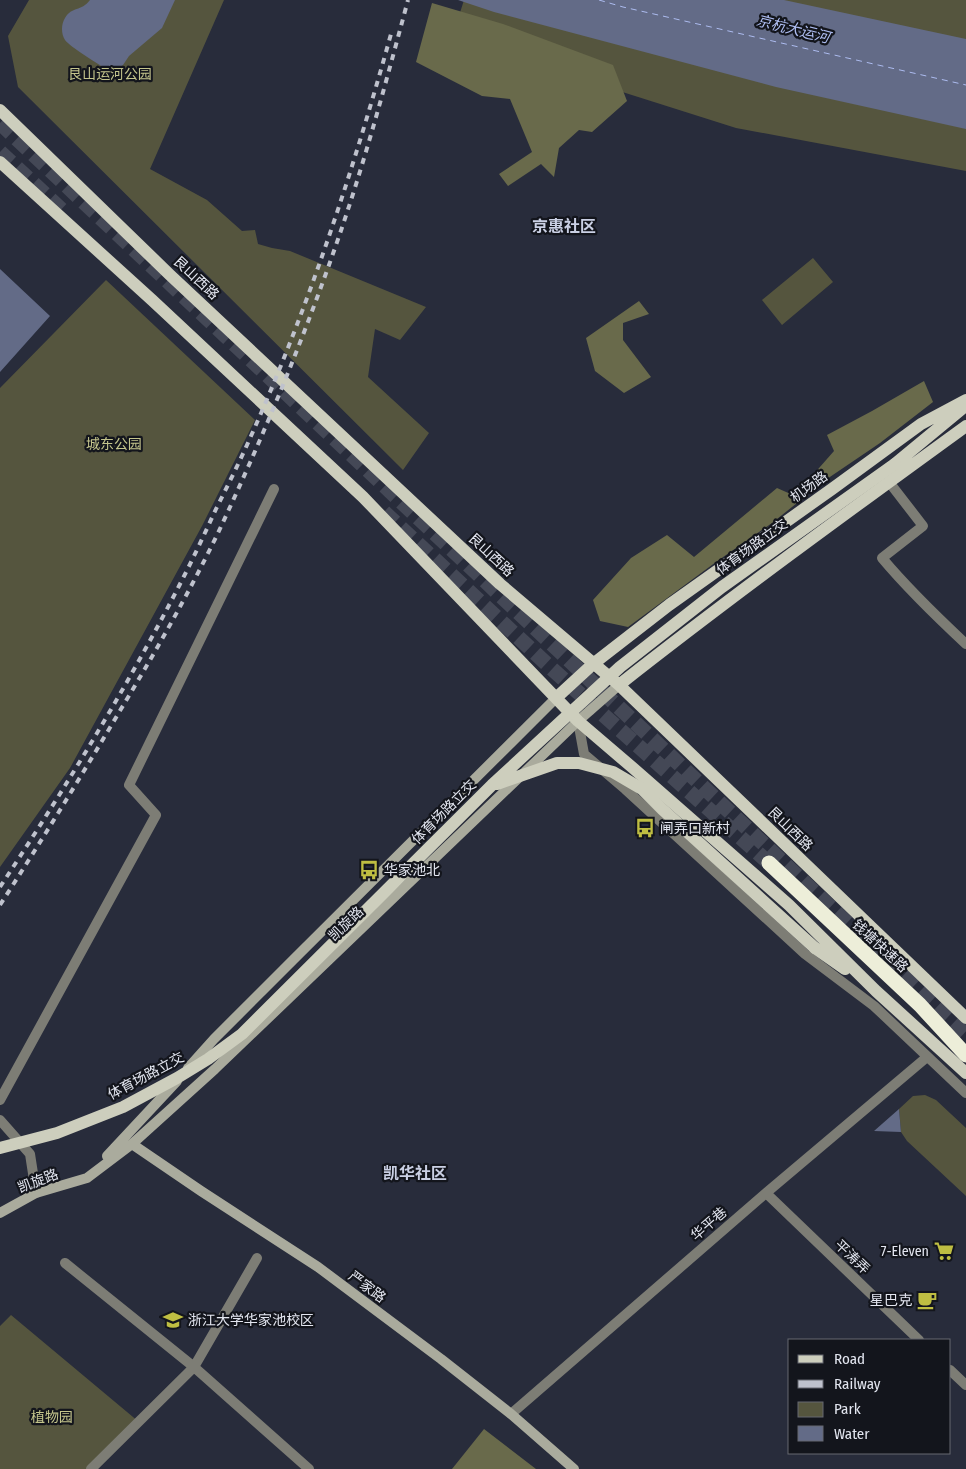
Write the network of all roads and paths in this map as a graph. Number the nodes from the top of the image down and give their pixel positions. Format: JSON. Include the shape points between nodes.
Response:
{"nodes":[{"id":1,"x":0,"y":110,"type":"edge"},
{"id":2,"x":0,"y":162,"type":"edge"},
{"id":3,"x":966,"y":400,"type":"edge"},
{"id":4,"x":966,"y":406,"type":"edge"},
{"id":5,"x":966,"y":420,"type":"edge"},
{"id":6,"x":966,"y":426,"type":"edge"},
{"id":7,"x":894,"y":464,"type":"junction"},
{"id":8,"x":889,"y":482,"type":"junction"},
{"id":9,"x":274,"y":489,"type":"dead end"},
{"id":10,"x":966,"y":644,"type":"edge"},
{"id":11,"x":593,"y":664,"type":"junction"},
{"id":12,"x":619,"y":685,"type":"junction"},
{"id":13,"x":556,"y":698,"type":"junction"},
{"id":14,"x":578,"y":721,"type":"junction"},
{"id":15,"x":492,"y":785,"type":"junction"},
{"id":16,"x":769,"y":864,"type":"tunnel mouth"},
{"id":17,"x":876,"y":991,"type":"junction"},
{"id":18,"x":964,"y":1013,"type":"edge"},
{"id":19,"x":966,"y":1055,"type":"edge"},
{"id":20,"x":927,"y":1057,"type":"junction"},
{"id":21,"x":966,"y":1073,"type":"edge"},
{"id":22,"x":966,"y":1093,"type":"edge"},
{"id":23,"x":0,"y":1100,"type":"edge"},
{"id":24,"x":0,"y":1120,"type":"edge"},
{"id":25,"x":132,"y":1144,"type":"junction"},
{"id":26,"x":0,"y":1148,"type":"edge"},
{"id":27,"x":88,"y":1178,"type":"junction"},
{"id":28,"x":36,"y":1193,"type":"junction"},
{"id":29,"x":766,"y":1193,"type":"junction"},
{"id":30,"x":0,"y":1213,"type":"edge"},
{"id":31,"x":257,"y":1258,"type":"dead end"},
{"id":32,"x":65,"y":1263,"type":"dead end"},
{"id":33,"x":918,"y":1339,"type":"edge"},
{"id":34,"x":194,"y":1367,"type":"junction"},
{"id":35,"x":951,"y":1371,"type":"edge"},
{"id":36,"x":966,"y":1385,"type":"edge"},
{"id":37,"x":511,"y":1414,"type":"junction"},
{"id":38,"x":90,"y":1469,"type":"edge"},
{"id":39,"x":309,"y":1469,"type":"edge"},
{"id":40,"x":574,"y":1469,"type":"edge"}],
"edges":[{"from":1,"to":11,"type":"main road","name":"艮山西路","via":[[170,275],[493,578]]},
{"from":2,"to":13,"type":"main road","via":[[363,497]]},
{"from":3,"to":11,"type":"main road","name":"机场路","via":[[921,424],[669,605]]},
{"from":4,"to":7,"type":"main road","name":"体育场路立交"},
{"from":5,"to":7,"type":"main road","name":"体育场路立交"},
{"from":6,"to":8,"type":"main road"},
{"from":7,"to":15,"type":"main road","name":"体育场路立交","bridge":true,"via":[[722,587],[650,643]]},
{"from":8,"to":10,"type":"street","via":[[923,526],[882,558]]},
{"from":8,"to":12,"type":"main road","via":[[713,611]]},
{"from":9,"to":23,"type":"street","via":[[129,785],[156,815]]},
{"from":11,"to":12,"type":"main road","name":"艮山西路"},
{"from":11,"to":13,"type":"main road","name":"机场路"},
{"from":12,"to":14,"type":"main road","name":"凯旋路"},
{"from":12,"to":18,"type":"main road","name":"艮山西路"},
{"from":13,"to":14,"type":"main road"},
{"from":13,"to":27,"type":"main road","name":"凯旋路","via":[[214,1040]]},
{"from":14,"to":17,"type":"main road","via":[[789,905]]},
{"from":14,"to":20,"type":"street","via":[[584,754],[805,954],[874,1006]]},
{"from":14,"to":25,"type":"main road","name":"凯旋路","via":[[215,1069]]},
{"from":15,"to":17,"type":"main road","bridge":true,"via":[[557,763],[579,763],[613,772],[642,789],[815,948]]},
{"from":15,"to":26,"type":"main road","name":"体育场路立交","bridge":true,"via":[[242,1034],[208,1059],[123,1107],[57,1133]]},
{"from":16,"to":19,"type":"highway","name":"钱塘快速路","via":[[920,1005]]},
{"from":17,"to":21,"type":"main road"},
{"from":20,"to":22,"type":"street"},
{"from":20,"to":29,"type":"street","name":"华平巷"},
{"from":24,"to":28,"type":"street","via":[[30,1154]]},
{"from":25,"to":27,"type":"main road","name":"凯旋路"},
{"from":25,"to":37,"type":"main road","name":"严家路","via":[[318,1267]]},
{"from":27,"to":28,"type":"main road","name":"凯旋路"},
{"from":28,"to":30,"type":"main road","name":"凯旋路"},
{"from":29,"to":33,"type":"street","name":"平涛弄"},
{"from":29,"to":37,"type":"street","name":"华平巷"},
{"from":31,"to":34,"type":"street"},
{"from":32,"to":34,"type":"street"},
{"from":34,"to":38,"type":"street"},
{"from":34,"to":39,"type":"street"},
{"from":35,"to":36,"type":"street"},
{"from":37,"to":40,"type":"main road","name":"严家路"}]}
